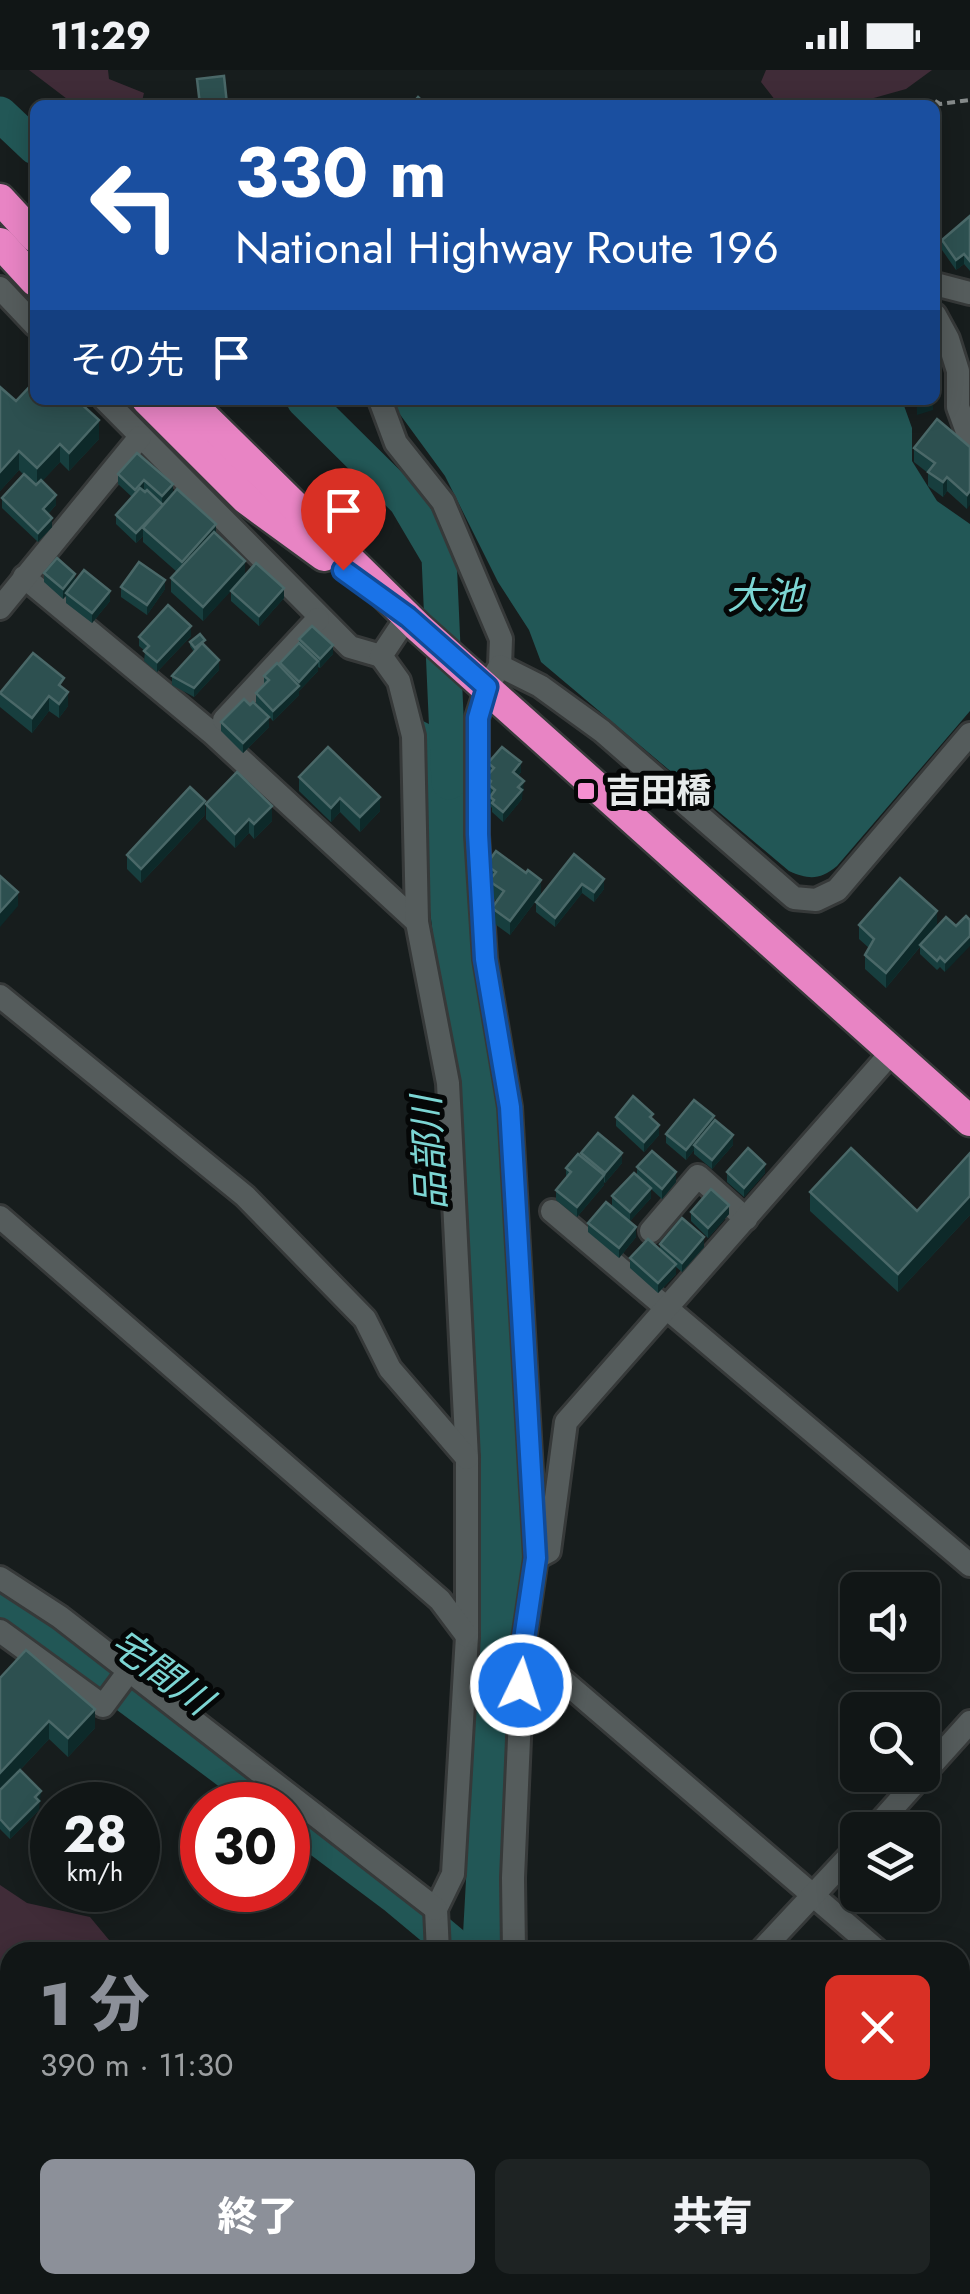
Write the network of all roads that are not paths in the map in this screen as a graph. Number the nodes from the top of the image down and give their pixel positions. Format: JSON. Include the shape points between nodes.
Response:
{"nodes":[{"id":1,"x":0,"y":199,"type":"edge"},
{"id":2,"x":30,"y":232,"type":"edge"},
{"id":3,"x":0,"y":244,"type":"edge"},
{"id":4,"x":30,"y":276,"type":"edge"},
{"id":5,"x":940,"y":285,"type":"edge"},
{"id":6,"x":0,"y":288,"type":"edge"},
{"id":7,"x":970,"y":294,"type":"edge"},
{"id":8,"x":30,"y":321,"type":"edge"},
{"id":9,"x":940,"y":324,"type":"edge"},
{"id":10,"x":964,"y":369,"type":"edge"},
{"id":11,"x":110,"y":405,"type":"edge"},
{"id":12,"x":151,"y":405,"type":"edge"},
{"id":13,"x":192,"y":405,"type":"edge"},
{"id":14,"x":382,"y":405,"type":"edge"},
{"id":15,"x":140,"y":437,"type":"junction"},
{"id":16,"x":970,"y":440,"type":"edge"},
{"id":17,"x":24,"y":578,"type":"junction"},
{"id":18,"x":0,"y":608,"type":"edge"},
{"id":19,"x":320,"y":617,"type":"junction"},
{"id":20,"x":413,"y":622,"type":"junction"},
{"id":21,"x":381,"y":656,"type":"junction"},
{"id":22,"x":493,"y":677,"type":"junction"},
{"id":23,"x":212,"y":733,"type":"junction"},
{"id":24,"x":970,"y":734,"type":"edge"},
{"id":25,"x":417,"y":922,"type":"junction"},
{"id":26,"x":0,"y":996,"type":"edge"},
{"id":27,"x":891,"y":1053,"type":"junction"},
{"id":28,"x":970,"y":1121,"type":"edge"},
{"id":29,"x":552,"y":1211,"type":"dead end"},
{"id":30,"x":0,"y":1217,"type":"edge"},
{"id":31,"x":746,"y":1219,"type":"junction"},
{"id":32,"x":651,"y":1231,"type":"dead end"},
{"id":33,"x":668,"y":1307,"type":"junction"},
{"id":34,"x":467,"y":1458,"type":"junction"},
{"id":35,"x":536,"y":1558,"type":"junction"},
{"id":36,"x":970,"y":1565,"type":"edge"},
{"id":37,"x":0,"y":1578,"type":"edge"},
{"id":38,"x":0,"y":1631,"type":"edge"},
{"id":39,"x":467,"y":1636,"type":"junction"},
{"id":40,"x":523,"y":1646,"type":"junction"},
{"id":41,"x":129,"y":1671,"type":"junction"},
{"id":42,"x":970,"y":1722,"type":"edge"},
{"id":43,"x":889,"y":1812,"type":"edge"},
{"id":44,"x":840,"y":1867,"type":"edge"},
{"id":45,"x":814,"y":1896,"type":"junction"},
{"id":46,"x":436,"y":1909,"type":"junction"},
{"id":47,"x":438,"y":1942,"type":"edge"},
{"id":48,"x":514,"y":1942,"type":"edge"},
{"id":49,"x":770,"y":1942,"type":"edge"},
{"id":50,"x":867,"y":1942,"type":"edge"}],
"edges":[{"from":1,"to":2,"type":"highway"},
{"from":3,"to":4,"type":"highway"},
{"from":5,"to":7,"type":"street"},
{"from":6,"to":8,"type":"street"},
{"from":9,"to":10,"type":"street"},
{"from":10,"to":16,"type":"street","via":[[958,407]]},
{"from":11,"to":15,"type":"street"},
{"from":12,"to":20,"type":"highway","via":[[246,499]]},
{"from":13,"to":20,"type":"highway"},
{"from":14,"to":22,"type":"street","via":[[396,443],[443,502],[501,640]]},
{"from":15,"to":17,"type":"street"},
{"from":15,"to":19,"type":"street"},
{"from":17,"to":18,"type":"street"},
{"from":17,"to":23,"type":"street"},
{"from":19,"to":21,"type":"street","via":[[350,647]]},
{"from":19,"to":23,"type":"street"},
{"from":20,"to":21,"type":"street"},
{"from":20,"to":22,"type":"highway","via":[[458,662]]},
{"from":21,"to":25,"type":"street","via":[[399,681],[414,736]]},
{"from":22,"to":24,"type":"street","via":[[540,686],[602,731],[794,898],[816,900],[837,890]]},
{"from":22,"to":27,"type":"highway"},
{"from":22,"to":35,"type":"street","via":[[478,718],[478,852],[485,959],[510,1107]]},
{"from":23,"to":25,"type":"street"},
{"from":25,"to":34,"type":"street","via":[[448,1082]]},
{"from":26,"to":34,"type":"street","via":[[246,1196],[365,1319],[390,1369]]},
{"from":27,"to":28,"type":"highway"},
{"from":27,"to":31,"type":"street"},
{"from":29,"to":33,"type":"street"},
{"from":30,"to":39,"type":"street","via":[[440,1600]]},
{"from":31,"to":32,"type":"street","via":[[698,1176]]},
{"from":31,"to":33,"type":"street"},
{"from":33,"to":35,"type":"street","via":[[566,1422],[550,1551]]},
{"from":33,"to":36,"type":"street"},
{"from":34,"to":39,"type":"street"},
{"from":35,"to":40,"type":"street"},
{"from":37,"to":41,"type":"street"},
{"from":38,"to":41,"type":"street","via":[[103,1706]]},
{"from":39,"to":46,"type":"street","via":[[452,1874]]},
{"from":40,"to":45,"type":"street"},
{"from":40,"to":48,"type":"street"},
{"from":41,"to":46,"type":"street"},
{"from":42,"to":43,"type":"street"},
{"from":44,"to":45,"type":"street"},
{"from":45,"to":49,"type":"street"},
{"from":45,"to":50,"type":"street"},
{"from":46,"to":47,"type":"street"}]}
